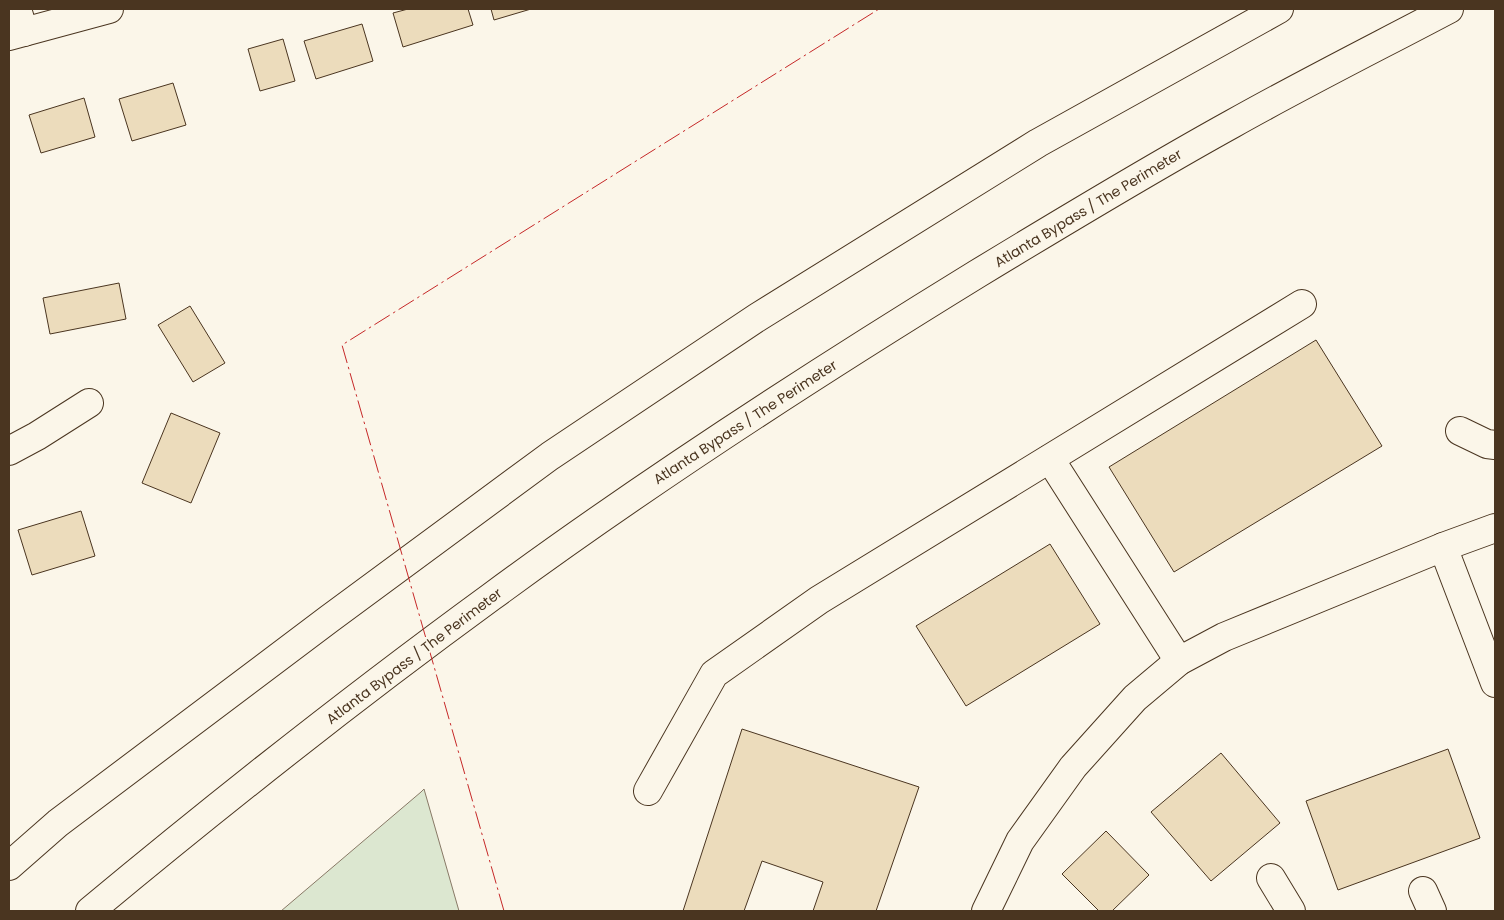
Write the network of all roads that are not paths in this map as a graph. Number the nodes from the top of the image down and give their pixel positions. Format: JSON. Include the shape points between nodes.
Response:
{"nodes":[{"id":1,"x":109,"y":9,"type":"edge"},
{"id":2,"x":1279,"y":9,"type":"edge"},
{"id":3,"x":1449,"y":9,"type":"edge"},
{"id":4,"x":17,"y":26,"type":"edge"},
{"id":5,"x":1302,"y":304,"type":"dead end"},
{"id":6,"x":89,"y":403,"type":"dead end"},
{"id":7,"x":1460,"y":431,"type":"dead end"},
{"id":8,"x":1495,"y":445,"type":"edge"},
{"id":9,"x":9,"y":451,"type":"edge"},
{"id":10,"x":1050,"y":459,"type":"junction"},
{"id":11,"x":1495,"y":528,"type":"edge"},
{"id":12,"x":1443,"y":547,"type":"junction"},
{"id":13,"x":1485,"y":628,"type":"edge"},
{"id":14,"x":1179,"y":661,"type":"junction"},
{"id":15,"x":1495,"y":683,"type":"edge"},
{"id":16,"x":648,"y":791,"type":"dead end"},
{"id":17,"x":9,"y":866,"type":"edge"},
{"id":18,"x":1271,"y":878,"type":"dead end"},
{"id":19,"x":90,"y":911,"type":"edge"},
{"id":20,"x":986,"y":911,"type":"edge"},
{"id":21,"x":1290,"y":911,"type":"edge"}],
"edges":[{"from":1,"to":4,"type":"main road"},
{"from":2,"to":17,"type":"main road","via":[[1038,143],[758,317],[550,456],[66,817]]},
{"from":3,"to":19,"type":"main road","name":"Atlanta Bypass / The Perimeter","via":[[1231,124],[1054,227],[876,336],[666,473],[363,692]]},
{"from":5,"to":10,"type":"main road"},
{"from":6,"to":9,"type":"main road"},
{"from":7,"to":8,"type":"main road"},
{"from":10,"to":14,"type":"main road"},
{"from":10,"to":16,"type":"main road","via":[[820,600],[714,674]]},
{"from":11,"to":12,"type":"main road"},
{"from":12,"to":13,"type":"main road"},
{"from":12,"to":14,"type":"main road","via":[[1224,637]]},
{"from":13,"to":15,"type":"main road"},
{"from":14,"to":20,"type":"main road","via":[[1135,698],[1073,767],[1020,840]]},
{"from":18,"to":21,"type":"main road"}]}
